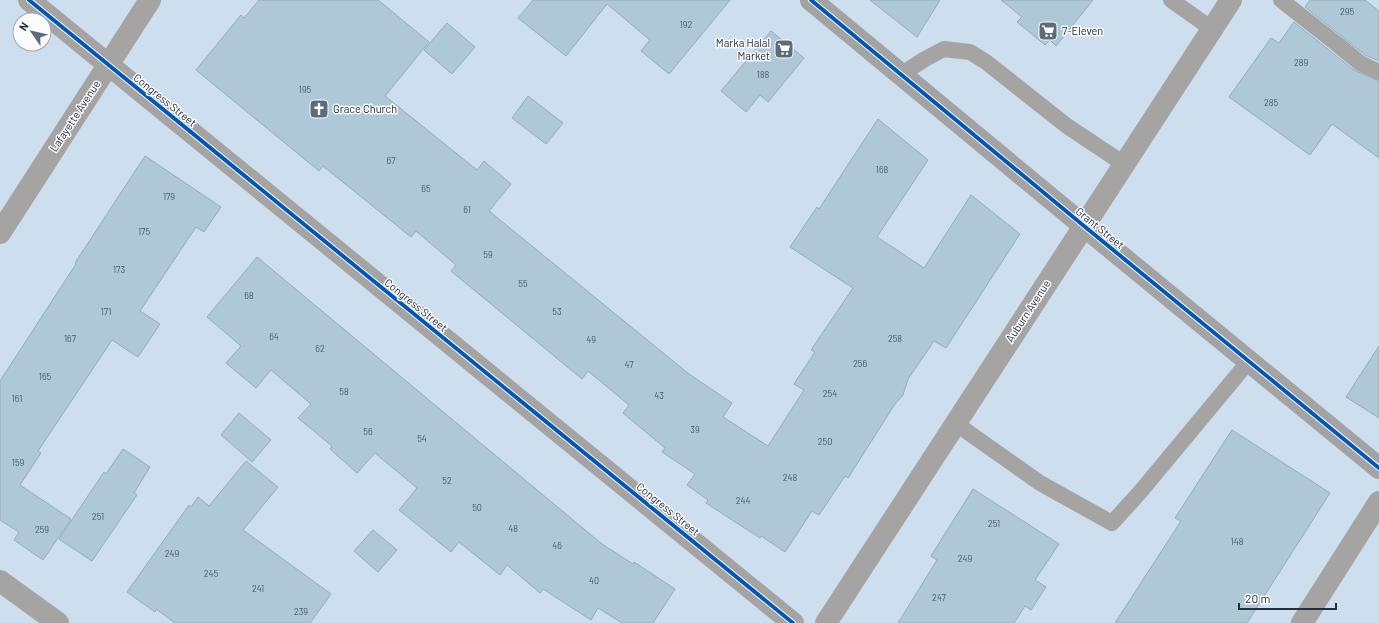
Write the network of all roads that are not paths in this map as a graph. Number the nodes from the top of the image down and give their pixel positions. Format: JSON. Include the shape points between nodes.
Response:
{"nodes":[{"id":1,"x":29,"y":0,"type":"edge"},
{"id":2,"x":150,"y":0,"type":"edge"},
{"id":3,"x":811,"y":0,"type":"edge"},
{"id":4,"x":1171,"y":0,"type":"edge"},
{"id":5,"x":1231,"y":0,"type":"edge"},
{"id":6,"x":1281,"y":0,"type":"edge"},
{"id":7,"x":1212,"y":29,"type":"junction"},
{"id":8,"x":108,"y":65,"type":"junction"},
{"id":9,"x":1379,"y":72,"type":"edge"},
{"id":10,"x":902,"y":74,"type":"junction"},
{"id":11,"x":1124,"y":164,"type":"junction"},
{"id":12,"x":1084,"y":226,"type":"junction"},
{"id":13,"x":0,"y":233,"type":"edge"},
{"id":14,"x":1249,"y":361,"type":"junction"},
{"id":15,"x":956,"y":424,"type":"junction"},
{"id":16,"x":1379,"y":468,"type":"edge"},
{"id":17,"x":1379,"y":502,"type":"edge"},
{"id":18,"x":0,"y":581,"type":"edge"},
{"id":19,"x":58,"y":623,"type":"edge"},
{"id":20,"x":793,"y":623,"type":"edge"},
{"id":21,"x":826,"y":623,"type":"edge"},
{"id":22,"x":1302,"y":623,"type":"edge"}],
"edges":[{"from":1,"to":8,"type":"street","name":"Congress Street"},
{"from":2,"to":8,"type":"street","name":"Lafayette Avenue"},
{"from":3,"to":10,"type":"street","name":"Grant Street"},
{"from":4,"to":7,"type":"lane"},
{"from":5,"to":7,"type":"street","name":"Auburn Avenue"},
{"from":6,"to":9,"type":"lane","via":[[1360,64]]},
{"from":7,"to":11,"type":"street","name":"Auburn Avenue"},
{"from":8,"to":13,"type":"street","name":"Lafayette Avenue"},
{"from":8,"to":20,"type":"street","name":"Congress Street"},
{"from":10,"to":11,"type":"lane","via":[[944,48],[970,52],[1067,126]]},
{"from":10,"to":12,"type":"street","name":"Grant Street"},
{"from":11,"to":12,"type":"street","name":"Auburn Avenue"},
{"from":12,"to":14,"type":"street","name":"Grant Street"},
{"from":12,"to":15,"type":"street","name":"Auburn Avenue"},
{"from":14,"to":15,"type":"lane","via":[[1112,523],[1040,483]]},
{"from":14,"to":16,"type":"street","name":"Grant Street"},
{"from":15,"to":21,"type":"street","name":"Auburn Avenue"},
{"from":17,"to":22,"type":"street"},
{"from":18,"to":19,"type":"street"}]}
